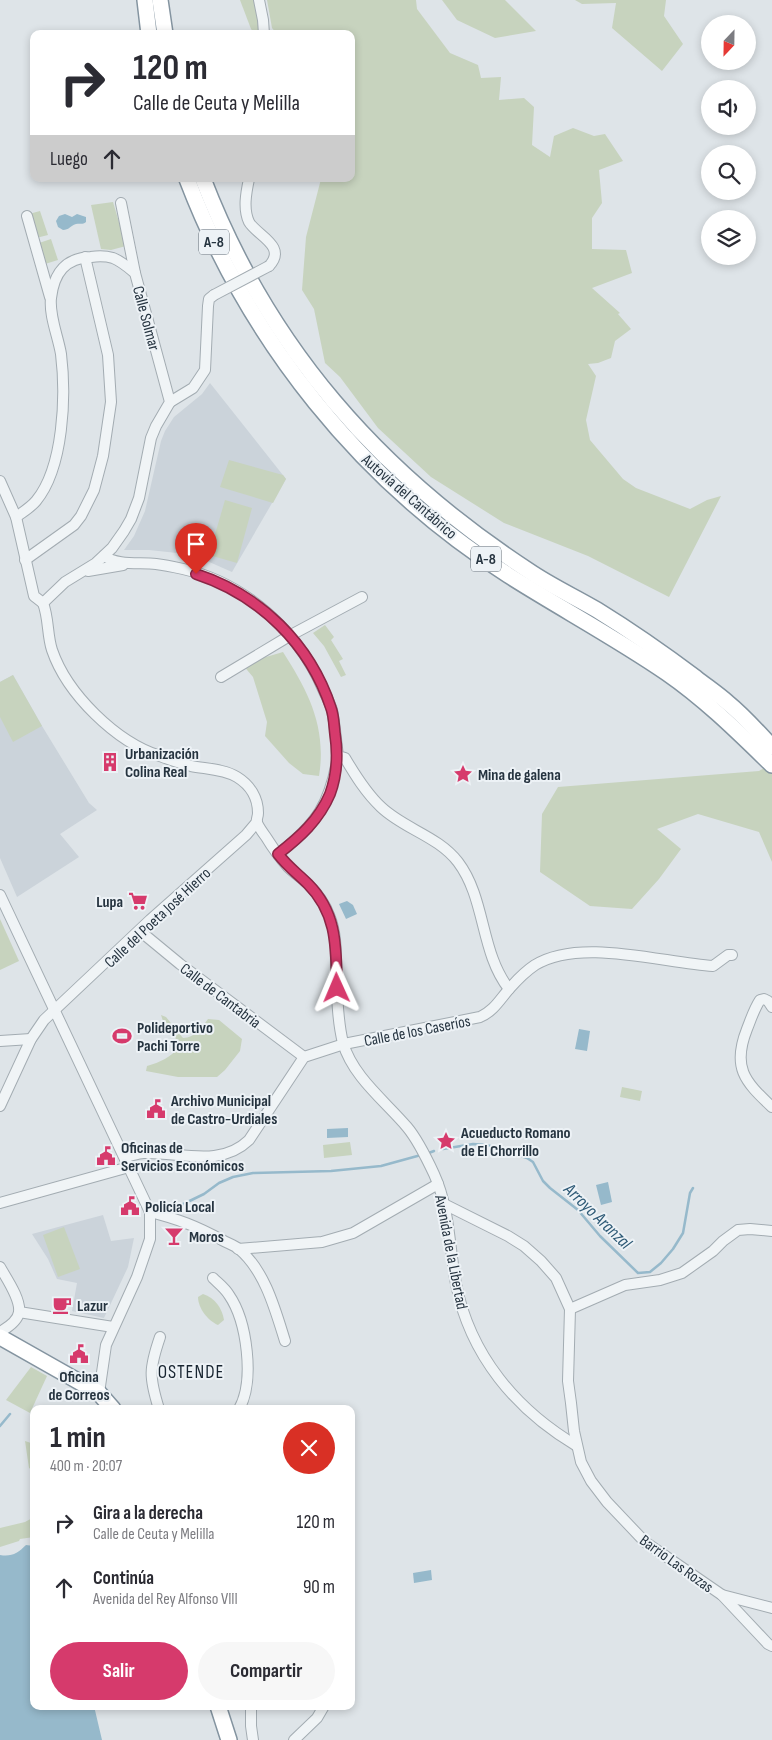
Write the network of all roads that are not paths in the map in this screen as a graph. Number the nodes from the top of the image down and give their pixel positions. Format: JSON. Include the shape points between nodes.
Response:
{"nodes":[{"id":1,"x":145,"y":0,"type":"edge"},
{"id":2,"x":160,"y":0,"type":"edge"},
{"id":3,"x":259,"y":0,"type":"edge"},
{"id":4,"x":149,"y":30,"type":"edge"},
{"id":5,"x":164,"y":30,"type":"edge"},
{"id":6,"x":264,"y":30,"type":"edge"},
{"id":7,"x":188,"y":182,"type":"edge"},
{"id":8,"x":204,"y":182,"type":"edge"},
{"id":9,"x":249,"y":182,"type":"edge"},
{"id":10,"x":121,"y":204,"type":"dead end"},
{"id":11,"x":27,"y":216,"type":"dead end"},
{"id":12,"x":84,"y":257,"type":"junction"},
{"id":13,"x":136,"y":273,"type":"junction"},
{"id":14,"x":50,"y":300,"type":"junction"},
{"id":15,"x":170,"y":402,"type":"junction"},
{"id":16,"x":0,"y":481,"type":"edge"},
{"id":17,"x":16,"y":517,"type":"junction"},
{"id":18,"x":104,"y":556,"type":"junction"},
{"id":19,"x":25,"y":560,"type":"junction"},
{"id":20,"x":134,"y":563,"type":"junction"},
{"id":21,"x":81,"y":572,"type":"junction"},
{"id":22,"x":362,"y":597,"type":"dead end"},
{"id":23,"x":43,"y":604,"type":"junction"},
{"id":24,"x":291,"y":635,"type":"junction"},
{"id":25,"x":221,"y":677,"type":"dead end"},
{"id":26,"x":772,"y":747,"type":"edge"},
{"id":27,"x":338,"y":756,"type":"junction"},
{"id":28,"x":772,"y":766,"type":"edge"},
{"id":29,"x":256,"y":822,"type":"junction"},
{"id":30,"x":278,"y":854,"type":"junction"},
{"id":31,"x":2,"y":901,"type":"edge"},
{"id":32,"x":140,"y":931,"type":"junction"},
{"id":33,"x":732,"y":954,"type":"dead end"},
{"id":34,"x":509,"y":989,"type":"junction"},
{"id":35,"x":772,"y":1007,"type":"edge"},
{"id":36,"x":55,"y":1010,"type":"junction"},
{"id":37,"x":31,"y":1039,"type":"junction"},
{"id":38,"x":0,"y":1041,"type":"edge"},
{"id":39,"x":344,"y":1044,"type":"junction"},
{"id":40,"x":304,"y":1057,"type":"junction"},
{"id":41,"x":0,"y":1106,"type":"edge"},
{"id":42,"x":772,"y":1107,"type":"edge"},
{"id":43,"x":127,"y":1162,"type":"junction"},
{"id":44,"x":438,"y":1184,"type":"junction"},
{"id":45,"x":0,"y":1204,"type":"edge"},
{"id":46,"x":444,"y":1204,"type":"junction"},
{"id":47,"x":150,"y":1212,"type":"junction"},
{"id":48,"x":772,"y":1231,"type":"edge"},
{"id":49,"x":238,"y":1249,"type":"junction"},
{"id":50,"x":0,"y":1267,"type":"edge"},
{"id":51,"x":213,"y":1278,"type":"dead end"},
{"id":52,"x":570,"y":1309,"type":"junction"},
{"id":53,"x":19,"y":1312,"type":"junction"},
{"id":54,"x":113,"y":1327,"type":"junction"},
{"id":55,"x":0,"y":1332,"type":"edge"},
{"id":56,"x":0,"y":1337,"type":"edge"},
{"id":57,"x":160,"y":1337,"type":"dead end"},
{"id":58,"x":285,"y":1341,"type":"dead end"},
{"id":59,"x":99,"y":1393,"type":"junction"},
{"id":60,"x":110,"y":1405,"type":"edge"},
{"id":61,"x":158,"y":1405,"type":"edge"},
{"id":62,"x":240,"y":1405,"type":"edge"},
{"id":63,"x":577,"y":1446,"type":"junction"},
{"id":64,"x":722,"y":1595,"type":"junction"},
{"id":65,"x":772,"y":1608,"type":"edge"},
{"id":66,"x":772,"y":1646,"type":"edge"},
{"id":67,"x":219,"y":1710,"type":"edge"},
{"id":68,"x":251,"y":1710,"type":"edge"},
{"id":69,"x":322,"y":1710,"type":"edge"},
{"id":70,"x":229,"y":1740,"type":"edge"},
{"id":71,"x":252,"y":1740,"type":"edge"},
{"id":72,"x":294,"y":1740,"type":"edge"}],
"edges":[{"from":1,"to":4,"type":"highway"},
{"from":2,"to":5,"type":"highway"},
{"from":3,"to":6,"type":"street"},
{"from":7,"to":28,"type":"highway","name":"Autovía del Cantábrico","number":"A-8","via":[[228,270],[271,342],[324,414],[380,474],[435,522],[508,575],[668,674],[718,712]]},
{"from":8,"to":26,"type":"highway","name":"Autovía del Cantábrico","number":"A-8","via":[[241,264],[288,343],[336,406],[390,463],[466,528],[530,572],[662,652],[728,702]]},
{"from":9,"to":15,"type":"street","bridge":true,"via":[[247,216],[250,224],[268,238],[275,251],[274,261],[209,299],[205,370],[193,388]]},
{"from":10,"to":13,"type":"street"},
{"from":11,"to":14,"type":"street"},
{"from":12,"to":13,"type":"street","name":"Calle Solmar","via":[[113,258]]},
{"from":12,"to":14,"type":"street","name":"Calle Solmar","via":[[70,261],[60,270]]},
{"from":12,"to":19,"type":"street","via":[[108,355],[111,402],[103,456],[82,516]]},
{"from":13,"to":15,"type":"street","name":"Calle Solmar"},
{"from":14,"to":17,"type":"street","name":"Calle Solmar","via":[[62,367],[61,425],[48,482],[37,500]]},
{"from":15,"to":18,"type":"street","via":[[151,438],[134,514]]},
{"from":16,"to":17,"type":"street"},
{"from":17,"to":19,"type":"street"},
{"from":18,"to":20,"type":"street"},
{"from":18,"to":21,"type":"street"},
{"from":19,"to":23,"type":"street","via":[[34,596]]},
{"from":20,"to":21,"type":"street"},
{"from":20,"to":24,"type":"street","via":[[185,570],[232,588],[258,605]]},
{"from":21,"to":23,"type":"street","via":[[65,582]]},
{"from":22,"to":24,"type":"street"},
{"from":23,"to":29,"type":"street","via":[[53,653],[72,687],[89,708],[108,726],[153,754],[237,776],[254,794],[258,812]]},
{"from":24,"to":25,"type":"street"},
{"from":24,"to":27,"type":"street","via":[[317,675],[332,710]]},
{"from":27,"to":30,"type":"street","via":[[330,793],[318,815],[306,832]]},
{"from":27,"to":34,"type":"street","via":[[345,758],[358,780],[381,807],[432,839],[458,863],[472,889],[494,963]]},
{"from":29,"to":30,"type":"street"},
{"from":29,"to":32,"type":"street","name":"Calle del Poeta José Hierro","via":[[246,835]]},
{"from":30,"to":39,"type":"street","via":[[323,902],[330,917]]},
{"from":31,"to":36,"type":"street"},
{"from":32,"to":36,"type":"street","name":"Calle del Poeta José Hierro"},
{"from":32,"to":40,"type":"street","name":"Calle de Cantabria"},
{"from":33,"to":34,"type":"street","name":"Calle de los Caseríos","via":[[713,966],[605,952],[556,956],[528,970]]},
{"from":34,"to":39,"type":"street","name":"Calle de los Caseríos","via":[[494,1009],[480,1017]]},
{"from":35,"to":42,"type":"street","via":[[768,1001],[760,1000],[740,1051],[745,1077]]},
{"from":36,"to":37,"type":"street","name":"Calle del Poeta José Hierro"},
{"from":36,"to":43,"type":"street"},
{"from":37,"to":38,"type":"street"},
{"from":37,"to":41,"type":"street","name":"Calle del Poeta José Hierro"},
{"from":39,"to":40,"type":"street","name":"Calle de los Caseríos"},
{"from":39,"to":44,"type":"street","name":"Avenida de la Libertad","via":[[357,1072],[410,1131]]},
{"from":40,"to":43,"type":"street","via":[[249,1140],[239,1149],[213,1157],[142,1153]]},
{"from":43,"to":45,"type":"street"},
{"from":43,"to":47,"type":"street"},
{"from":44,"to":46,"type":"street","name":"Avenida de la Libertad"},
{"from":44,"to":49,"type":"street","via":[[353,1233],[322,1242]]},
{"from":46,"to":52,"type":"street","via":[[524,1246],[556,1278]]},
{"from":46,"to":63,"type":"street","name":"Avenida de la Libertad","via":[[456,1283],[464,1315],[479,1348],[495,1374],[519,1402]]},
{"from":47,"to":49,"type":"street","via":[[178,1219]]},
{"from":47,"to":54,"type":"street","via":[[150,1240],[144,1260]]},
{"from":48,"to":52,"type":"street","via":[[738,1230],[682,1273],[625,1285]]},
{"from":49,"to":58,"type":"street","via":[[254,1266],[269,1294]]},
{"from":50,"to":53,"type":"street","via":[[17,1299]]},
{"from":51,"to":62,"type":"street","via":[[229,1295],[243,1330],[247,1375]]},
{"from":52,"to":63,"type":"street","name":"Barrio Las Rozas","via":[[568,1381]]},
{"from":53,"to":54,"type":"street"},
{"from":53,"to":55,"type":"street","via":[[14,1321]]},
{"from":54,"to":59,"type":"street","via":[[106,1345]]},
{"from":56,"to":59,"type":"highway"},
{"from":57,"to":61,"type":"street","via":[[150,1376]]},
{"from":59,"to":60,"type":"highway"},
{"from":63,"to":64,"type":"street","name":"Barrio Las Rozas","via":[[591,1480],[626,1523],[645,1542]]},
{"from":64,"to":65,"type":"street","name":"Barrio Las Rozas"},
{"from":64,"to":66,"type":"street","name":"Barrio Las Rozas"},
{"from":67,"to":70,"type":"highway"},
{"from":68,"to":71,"type":"street"},
{"from":69,"to":72,"type":"street"}]}
